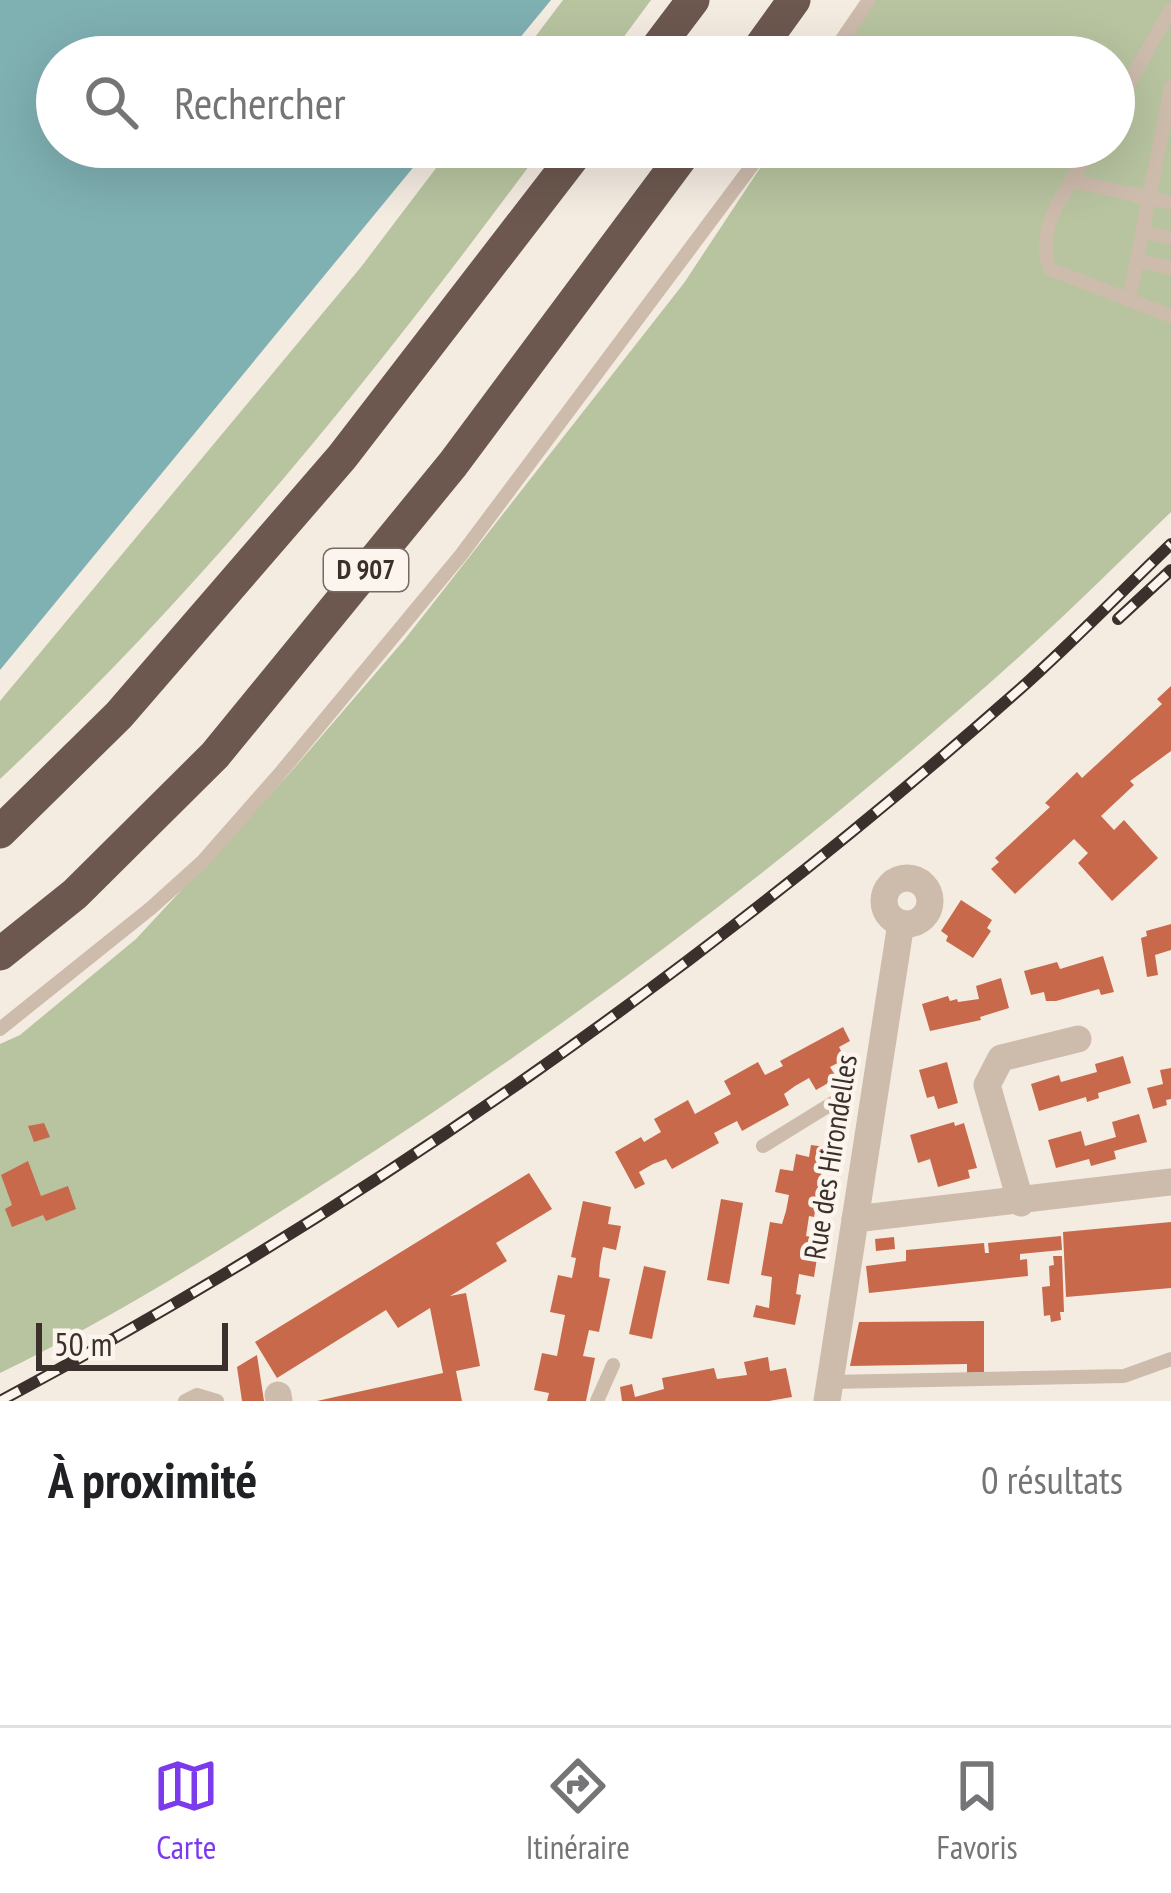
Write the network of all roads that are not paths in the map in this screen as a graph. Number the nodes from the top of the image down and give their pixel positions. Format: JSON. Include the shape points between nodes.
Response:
{"nodes":[{"id":1,"x":693,"y":0,"type":"edge"},
{"id":2,"x":794,"y":0,"type":"edge"},
{"id":3,"x":869,"y":0,"type":"edge"},
{"id":4,"x":1171,"y":9,"type":"edge"},
{"id":5,"x":666,"y":36,"type":"edge"},
{"id":6,"x":768,"y":36,"type":"edge"},
{"id":7,"x":844,"y":36,"type":"edge"},
{"id":8,"x":1135,"y":72,"type":"edge"},
{"id":9,"x":1171,"y":87,"type":"edge"},
{"id":10,"x":564,"y":168,"type":"edge"},
{"id":11,"x":673,"y":168,"type":"edge"},
{"id":12,"x":750,"y":168,"type":"edge"},
{"id":13,"x":1081,"y":168,"type":"edge"},
{"id":14,"x":1073,"y":182,"type":"junction"},
{"id":15,"x":1149,"y":199,"type":"junction"},
{"id":16,"x":1171,"y":203,"type":"edge"},
{"id":17,"x":1143,"y":232,"type":"junction"},
{"id":18,"x":1171,"y":238,"type":"edge"},
{"id":19,"x":1137,"y":260,"type":"junction"},
{"id":20,"x":1171,"y":268,"type":"edge"},
{"id":21,"x":1129,"y":300,"type":"junction"},
{"id":22,"x":1171,"y":316,"type":"edge"},
{"id":23,"x":0,"y":832,"type":"edge"},
{"id":24,"x":901,"y":923,"type":"dead end"},
{"id":25,"x":0,"y":954,"type":"edge"},
{"id":26,"x":0,"y":1029,"type":"edge"},
{"id":27,"x":1078,"y":1039,"type":"dead end"},
{"id":28,"x":836,"y":1101,"type":"dead end"},
{"id":29,"x":763,"y":1146,"type":"dead end"},
{"id":30,"x":1171,"y":1182,"type":"edge"},
{"id":31,"x":1022,"y":1203,"type":"junction"},
{"id":32,"x":855,"y":1219,"type":"junction"},
{"id":33,"x":1171,"y":1359,"type":"edge"},
{"id":34,"x":613,"y":1365,"type":"dead end"},
{"id":35,"x":828,"y":1391,"type":"edge"},
{"id":36,"x":185,"y":1401,"type":"edge"},
{"id":37,"x":217,"y":1401,"type":"edge"},
{"id":38,"x":597,"y":1401,"type":"edge"}],
"edges":[{"from":1,"to":5,"type":"highway"},
{"from":2,"to":6,"type":"highway"},
{"from":3,"to":7,"type":"lane"},
{"from":4,"to":8,"type":"lane"},
{"from":9,"to":15,"type":"lane"},
{"from":10,"to":23,"type":"highway","via":[[342,458],[119,715]]},
{"from":11,"to":25,"type":"highway","number":"D 907","via":[[453,464],[215,755],[75,894]]},
{"from":12,"to":26,"type":"lane","via":[[461,555],[229,832],[152,908]]},
{"from":13,"to":14,"type":"lane"},
{"from":14,"to":15,"type":"lane"},
{"from":14,"to":21,"type":"lane","via":[[1048,220],[1050,269]]},
{"from":15,"to":16,"type":"lane"},
{"from":15,"to":17,"type":"lane"},
{"from":17,"to":18,"type":"lane"},
{"from":17,"to":19,"type":"lane"},
{"from":19,"to":20,"type":"lane"},
{"from":19,"to":21,"type":"lane"},
{"from":21,"to":22,"type":"lane"},
{"from":24,"to":32,"type":"street","name":"Rue des Hirondelles"},
{"from":27,"to":31,"type":"street","via":[[1000,1058],[987,1084]]},
{"from":28,"to":29,"type":"lane"},
{"from":30,"to":31,"type":"street"},
{"from":31,"to":32,"type":"street"},
{"from":32,"to":35,"type":"street","name":"Rue des Hirondelles"},
{"from":33,"to":35,"type":"lane","via":[[1124,1376]]},
{"from":34,"to":38,"type":"lane"},
{"from":36,"to":37,"type":"lane"}]}
